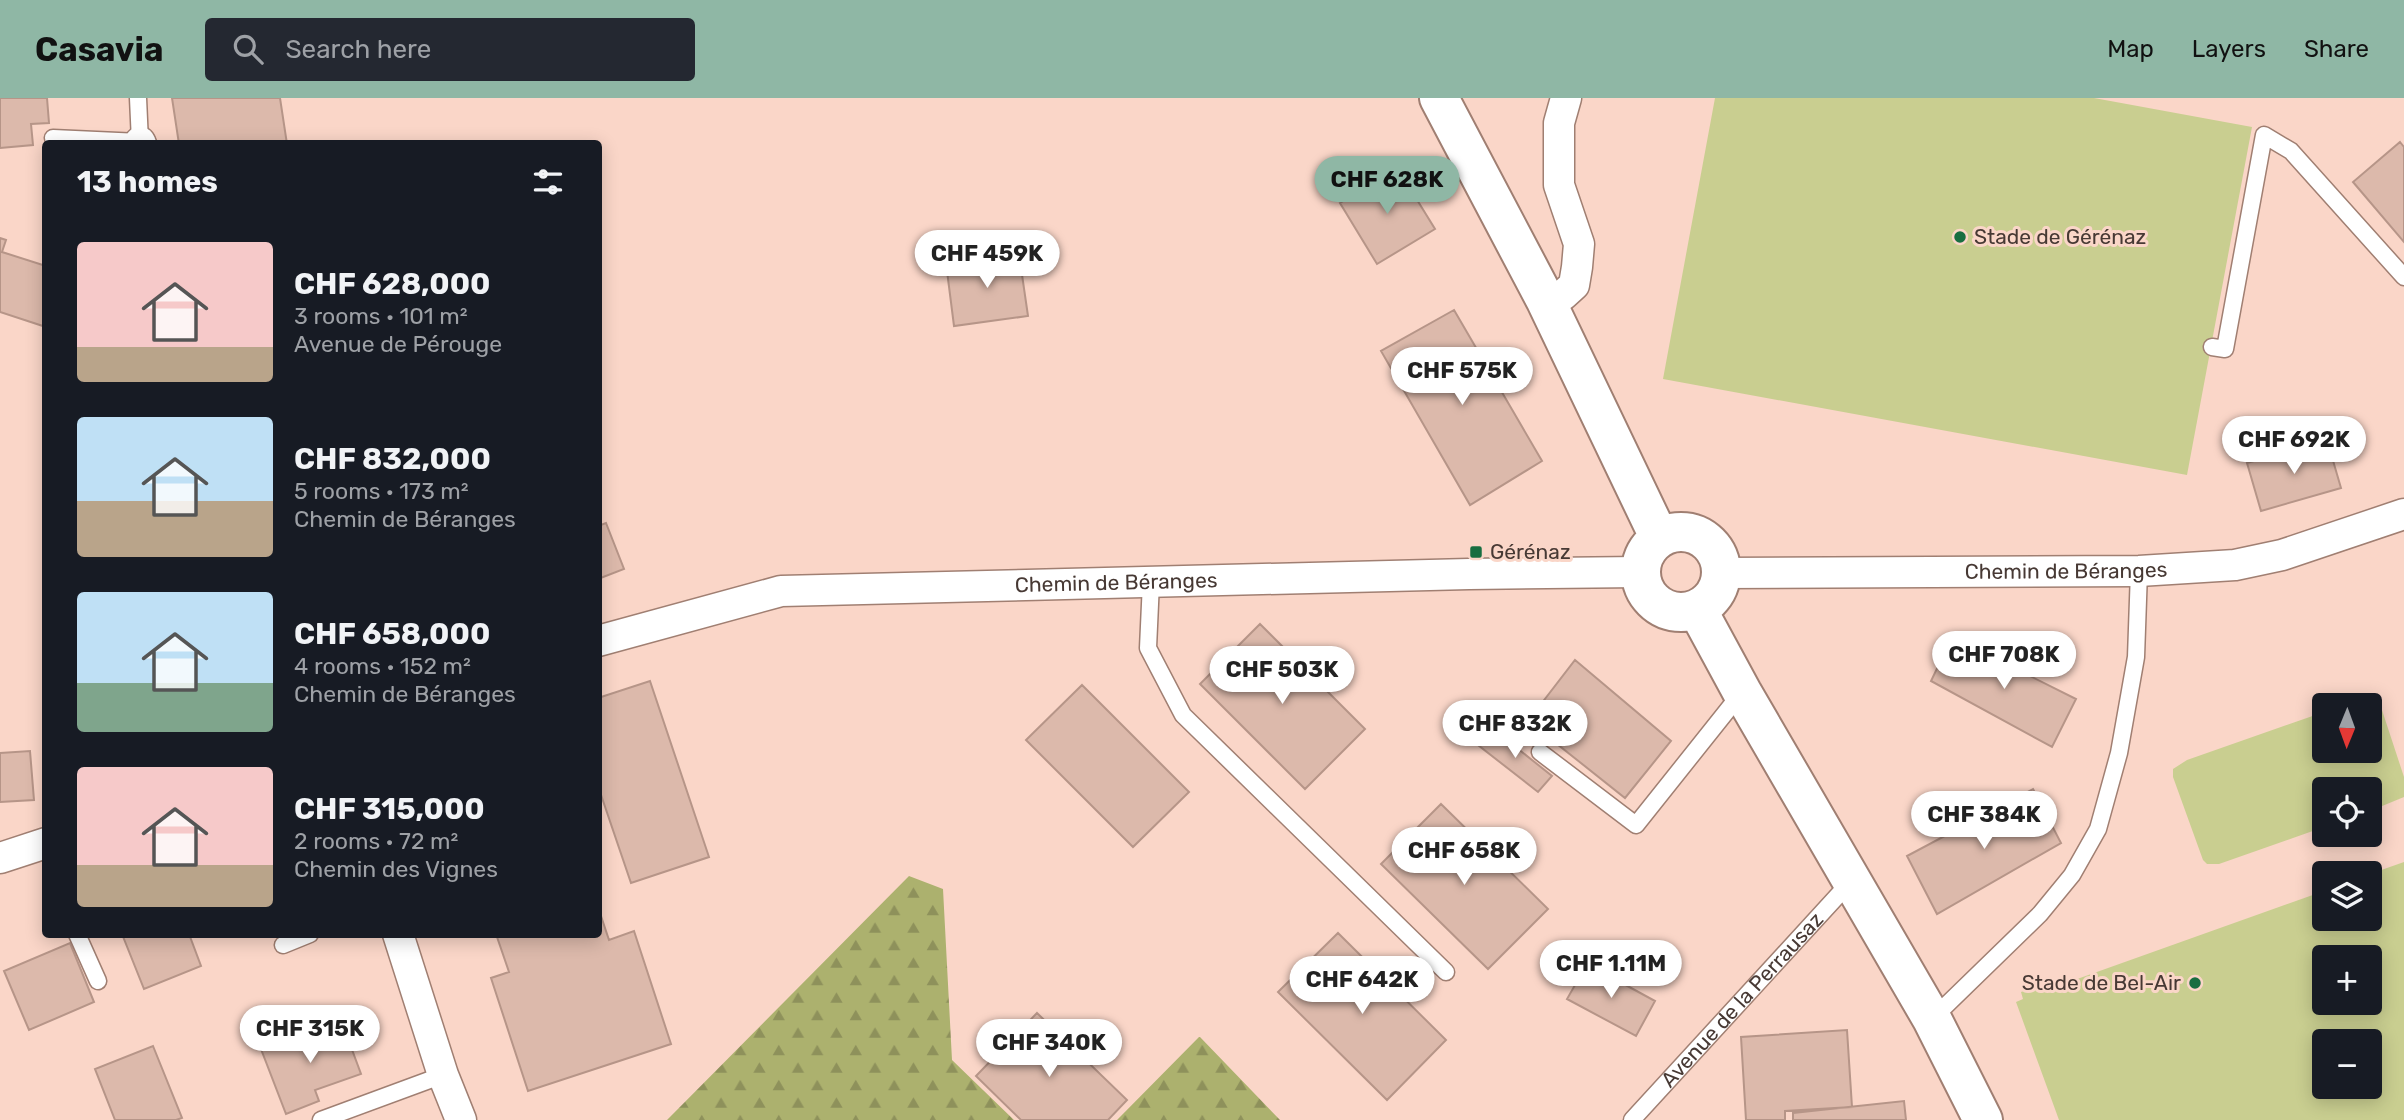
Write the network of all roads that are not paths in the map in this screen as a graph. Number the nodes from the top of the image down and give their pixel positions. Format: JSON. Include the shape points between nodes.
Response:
{"nodes":[{"id":1,"x":138,"y":98,"type":"edge"},
{"id":2,"x":1439,"y":98,"type":"edge"},
{"id":3,"x":1566,"y":98,"type":"edge"},
{"id":4,"x":53,"y":138,"type":"dead end"},
{"id":5,"x":88,"y":140,"type":"edge"},
{"id":6,"x":140,"y":140,"type":"edge"},
{"id":7,"x":2404,"y":277,"type":"edge"},
{"id":8,"x":1546,"y":301,"type":"junction"},
{"id":9,"x":2212,"y":347,"type":"dead end"},
{"id":10,"x":2404,"y":514,"type":"edge"},
{"id":11,"x":1660,"y":537,"type":"junction"},
{"id":12,"x":1640,"y":572,"type":"junction"},
{"id":13,"x":2139,"y":572,"type":"junction"},
{"id":14,"x":1721,"y":573,"type":"junction"},
{"id":15,"x":1151,"y":582,"type":"junction"},
{"id":16,"x":1697,"y":609,"type":"junction"},
{"id":17,"x":602,"y":640,"type":"edge"},
{"id":18,"x":1742,"y":692,"type":"junction"},
{"id":19,"x":1540,"y":752,"type":"dead end"},
{"id":20,"x":42,"y":851,"type":"edge"},
{"id":21,"x":0,"y":859,"type":"edge"},
{"id":22,"x":1852,"y":880,"type":"junction"},
{"id":23,"x":79,"y":938,"type":"edge"},
{"id":24,"x":300,"y":938,"type":"edge"},
{"id":25,"x":399,"y":938,"type":"edge"},
{"id":26,"x":283,"y":945,"type":"dead end"},
{"id":27,"x":1446,"y":972,"type":"dead end"},
{"id":28,"x":98,"y":981,"type":"dead end"},
{"id":29,"x":1932,"y":1019,"type":"junction"},
{"id":30,"x":443,"y":1075,"type":"junction"},
{"id":31,"x":320,"y":1120,"type":"edge"},
{"id":32,"x":461,"y":1120,"type":"edge"},
{"id":33,"x":1632,"y":1120,"type":"edge"},
{"id":34,"x":1983,"y":1120,"type":"edge"}],
"edges":[{"from":1,"to":6,"type":"lane"},
{"from":2,"to":8,"type":"street"},
{"from":3,"to":8,"type":"street","via":[[1559,124],[1558,172],[1578,244],[1577,267],[1574,285]]},
{"from":4,"to":5,"type":"lane"},
{"from":7,"to":9,"type":"lane","via":[[2291,151],[2264,135],[2225,349]]},
{"from":8,"to":11,"type":"street"},
{"from":10,"to":13,"type":"street","name":"Chemin de Béranges","via":[[2282,555],[2235,565]]},
{"from":11,"to":12,"type":"street","via":[[1645,552]]},
{"from":11,"to":14,"type":"street","via":[[1671,532],[1696,534],[1715,549]]},
{"from":12,"to":15,"type":"street","name":"Chemin de Béranges"},
{"from":12,"to":16,"type":"street","via":[[1642,585],[1659,606],[1671,611]]},
{"from":13,"to":14,"type":"street","name":"Chemin de Béranges"},
{"from":13,"to":29,"type":"lane","via":[[2136,657],[2119,753],[2098,829],[2072,875],[2040,914]]},
{"from":14,"to":16,"type":"street","via":[[1714,594]]},
{"from":15,"to":17,"type":"street","name":"Chemin de Béranges","via":[[781,591]]},
{"from":15,"to":27,"type":"lane","via":[[1148,648],[1183,715]]},
{"from":16,"to":18,"type":"street"},
{"from":18,"to":19,"type":"lane","via":[[1636,825]]},
{"from":18,"to":22,"type":"street"},
{"from":20,"to":21,"type":"street"},
{"from":22,"to":29,"type":"street"},
{"from":22,"to":33,"type":"lane","name":"Avenue de la Perrausaz"},
{"from":23,"to":28,"type":"lane"},
{"from":24,"to":26,"type":"lane"},
{"from":25,"to":30,"type":"street"},
{"from":29,"to":34,"type":"street"},
{"from":30,"to":31,"type":"lane"},
{"from":30,"to":32,"type":"street"}]}
